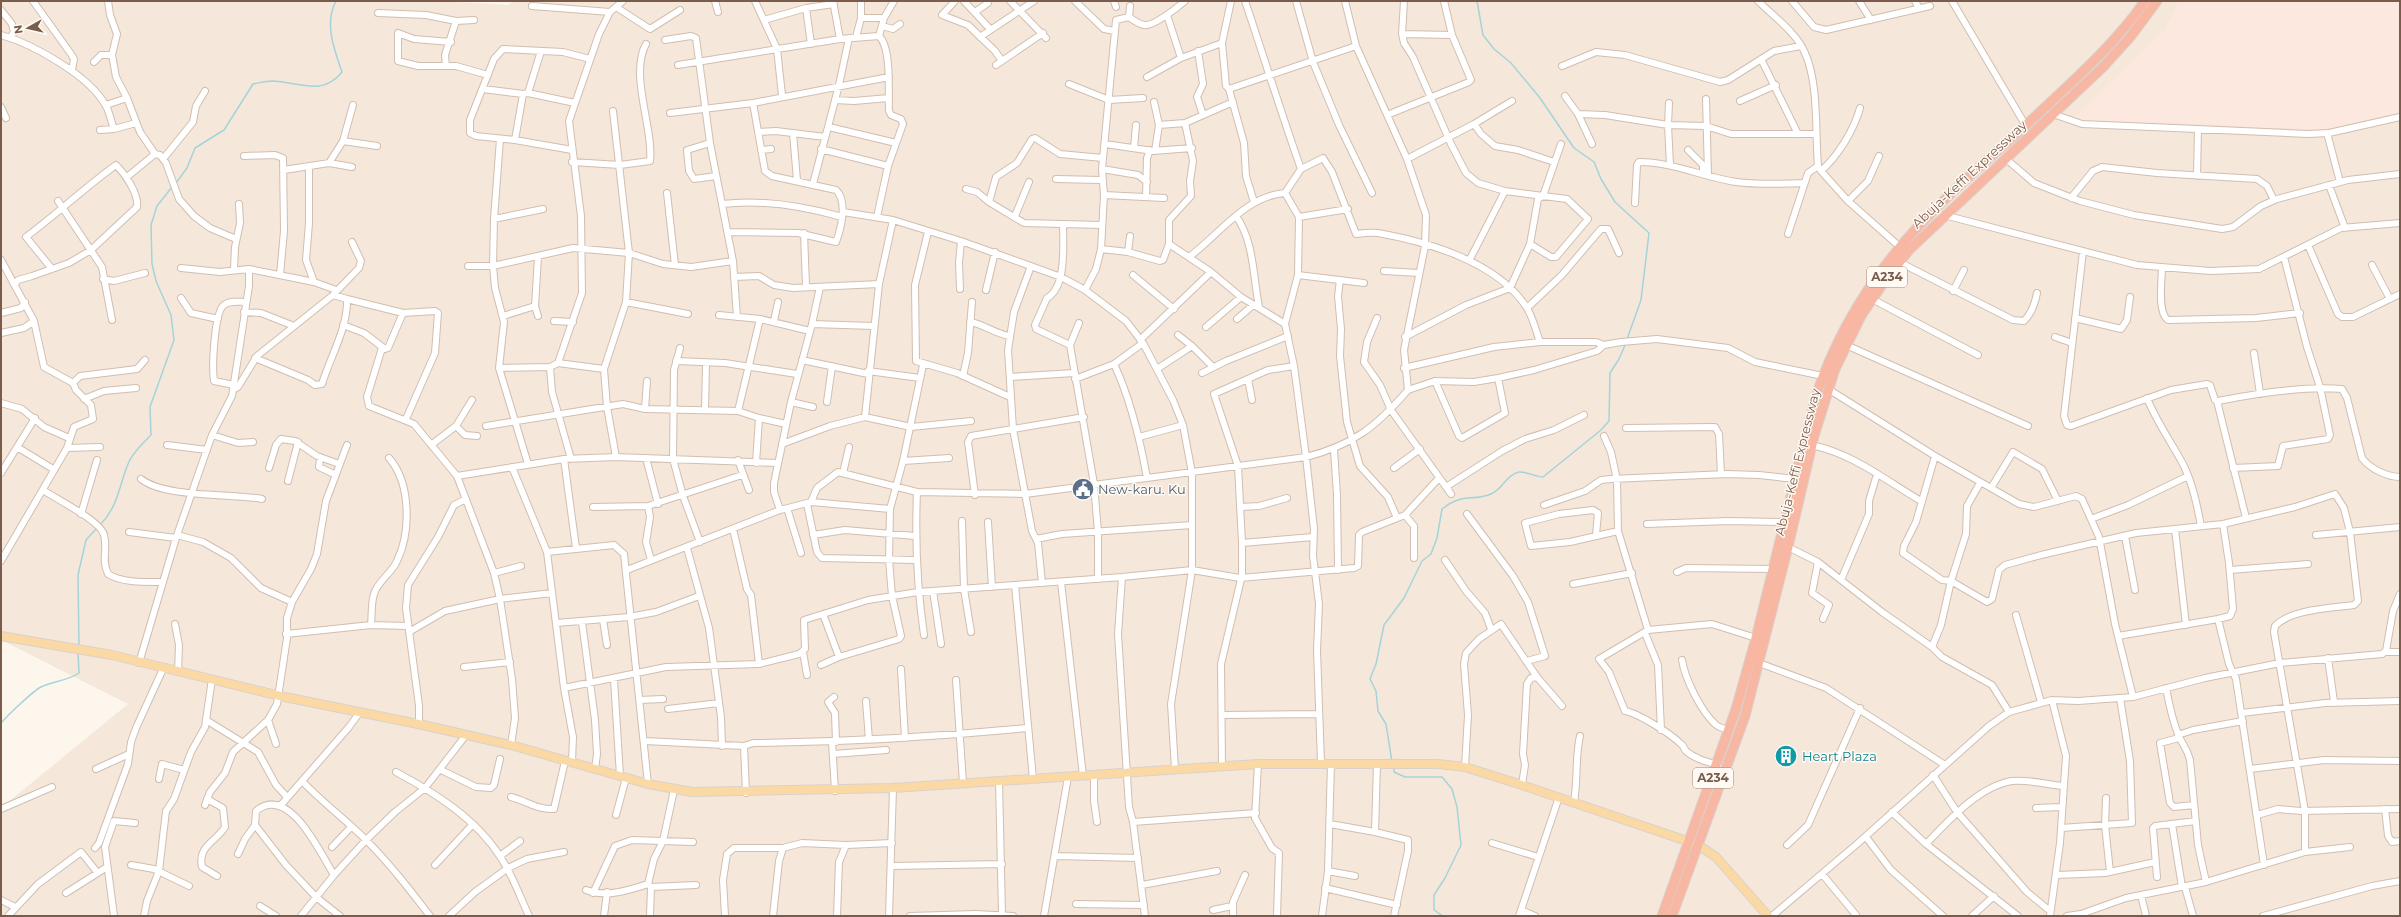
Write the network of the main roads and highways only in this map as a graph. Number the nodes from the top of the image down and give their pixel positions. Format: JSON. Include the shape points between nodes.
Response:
{"nodes":[{"id":1,"x":2145,"y":1,"type":"edge"},
{"id":2,"x":2157,"y":1,"type":"edge"},
{"id":3,"x":1,"y":636,"type":"edge"},
{"id":4,"x":1694,"y":844,"type":"junction"},
{"id":5,"x":1662,"y":916,"type":"edge"},
{"id":6,"x":1672,"y":916,"type":"edge"},
{"id":7,"x":1768,"y":916,"type":"edge"}],
"edges":[{"from":1,"to":4,"type":"highway","name":"Abuja-Keffi Expressway","number":"A234","via":[[2115,40],[1935,210],[1900,247],[1850,318],[1823,376],[1756,638]]},
{"from":2,"to":4,"type":"highway","name":"Abuja-Keffi Expressway","number":"A234","via":[[2118,51],[1899,262],[1872,299],[1846,345],[1828,389],[1812,445],[1745,716]]},
{"from":3,"to":4,"type":"main road","via":[[106,654],[280,696],[511,745],[674,790],[834,791],[1258,764],[1390,762],[1465,767]]},
{"from":4,"to":5,"type":"highway","name":"Abuja-Keffi Expressway","number":"A234"},
{"from":4,"to":6,"type":"highway","name":"Abuja-Keffi Expressway","number":"A234"},
{"from":4,"to":7,"type":"main road","via":[[1716,857]]}]}
